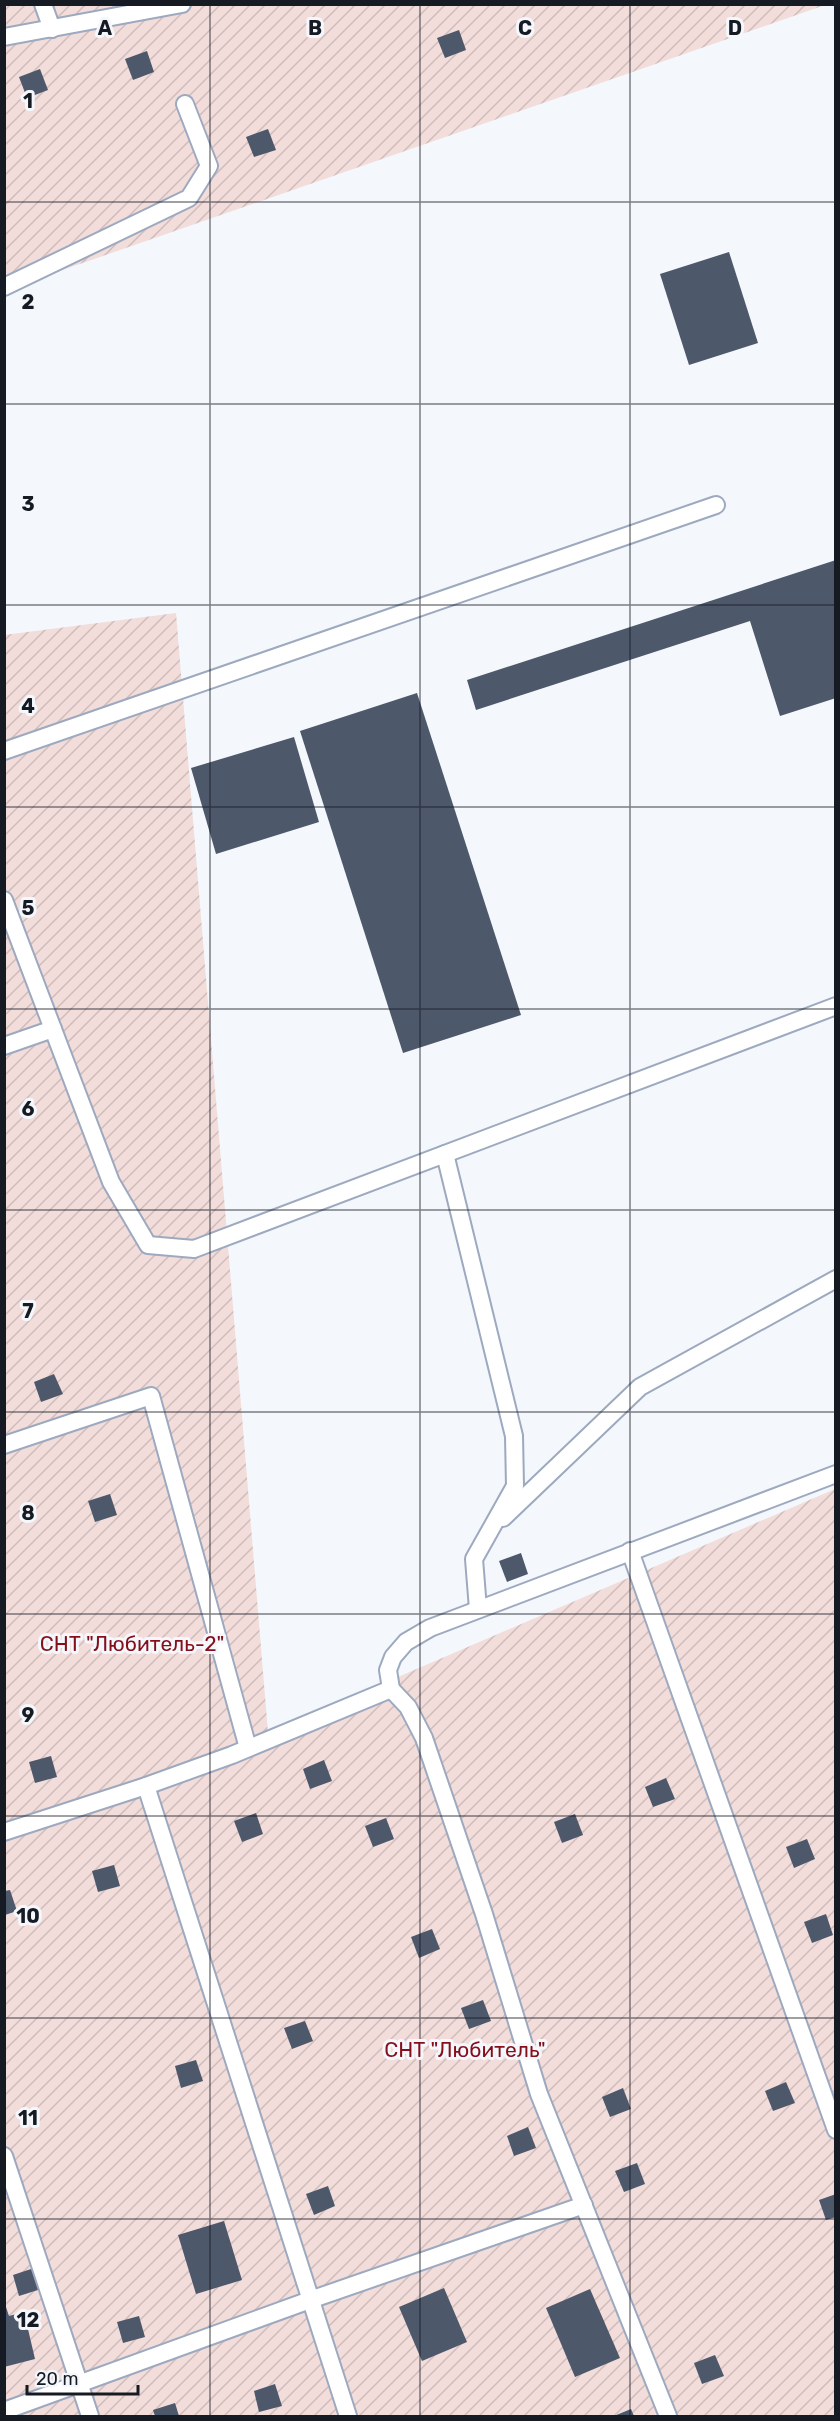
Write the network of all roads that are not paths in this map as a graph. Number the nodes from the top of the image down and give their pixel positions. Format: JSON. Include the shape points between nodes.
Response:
{"nodes":[{"id":1,"x":43,"y":4,"type":"edge"},
{"id":2,"x":182,"y":4,"type":"edge"},
{"id":3,"x":52,"y":29,"type":"junction"},
{"id":4,"x":4,"y":37,"type":"edge"},
{"id":5,"x":185,"y":104,"type":"dead end"},
{"id":6,"x":4,"y":287,"type":"edge"},
{"id":7,"x":716,"y":505,"type":"dead end"},
{"id":8,"x":4,"y":751,"type":"edge"},
{"id":9,"x":4,"y":900,"type":"edge"},
{"id":10,"x":836,"y":1006,"type":"edge"},
{"id":11,"x":53,"y":1029,"type":"junction"},
{"id":12,"x":4,"y":1046,"type":"edge"},
{"id":13,"x":445,"y":1154,"type":"junction"},
{"id":14,"x":836,"y":1279,"type":"edge"},
{"id":15,"x":4,"y":1444,"type":"edge"},
{"id":16,"x":836,"y":1474,"type":"edge"},
{"id":17,"x":490,"y":1530,"type":"junction"},
{"id":18,"x":630,"y":1551,"type":"junction"},
{"id":19,"x":478,"y":1609,"type":"junction"},
{"id":20,"x":390,"y":1689,"type":"junction"},
{"id":21,"x":248,"y":1748,"type":"junction"},
{"id":22,"x":146,"y":1786,"type":"junction"},
{"id":23,"x":4,"y":1832,"type":"edge"},
{"id":24,"x":836,"y":2130,"type":"edge"},
{"id":25,"x":4,"y":2156,"type":"edge"},
{"id":26,"x":584,"y":2205,"type":"junction"},
{"id":27,"x":310,"y":2300,"type":"junction"},
{"id":28,"x":79,"y":2384,"type":"junction"},
{"id":29,"x":4,"y":2411,"type":"edge"},
{"id":30,"x":90,"y":2416,"type":"edge"},
{"id":31,"x":348,"y":2416,"type":"edge"},
{"id":32,"x":668,"y":2416,"type":"edge"}],
"edges":[{"from":1,"to":3,"type":"lane"},
{"from":2,"to":3,"type":"lane"},
{"from":3,"to":4,"type":"lane"},
{"from":5,"to":6,"type":"lane","via":[[209,166],[189,198]]},
{"from":7,"to":8,"type":"lane"},
{"from":9,"to":11,"type":"lane"},
{"from":10,"to":13,"type":"lane"},
{"from":11,"to":12,"type":"lane"},
{"from":11,"to":13,"type":"lane","via":[[111,1182],[148,1245],[194,1249]]},
{"from":13,"to":17,"type":"lane","via":[[514,1436],[515,1486]]},
{"from":14,"to":17,"type":"lane","via":[[640,1387]]},
{"from":15,"to":21,"type":"lane","via":[[151,1396]]},
{"from":16,"to":18,"type":"lane"},
{"from":17,"to":19,"type":"lane","via":[[474,1559]]},
{"from":18,"to":19,"type":"lane"},
{"from":18,"to":24,"type":"lane"},
{"from":19,"to":20,"type":"lane","via":[[406,1642],[388,1670]]},
{"from":20,"to":21,"type":"lane"},
{"from":20,"to":26,"type":"lane","via":[[408,1707],[424,1738],[539,2094]]},
{"from":21,"to":22,"type":"lane"},
{"from":22,"to":23,"type":"lane"},
{"from":22,"to":27,"type":"lane"},
{"from":25,"to":28,"type":"lane"},
{"from":26,"to":27,"type":"lane"},
{"from":26,"to":32,"type":"lane"},
{"from":27,"to":28,"type":"lane"},
{"from":27,"to":31,"type":"lane"},
{"from":28,"to":29,"type":"lane"},
{"from":28,"to":30,"type":"lane"}]}
